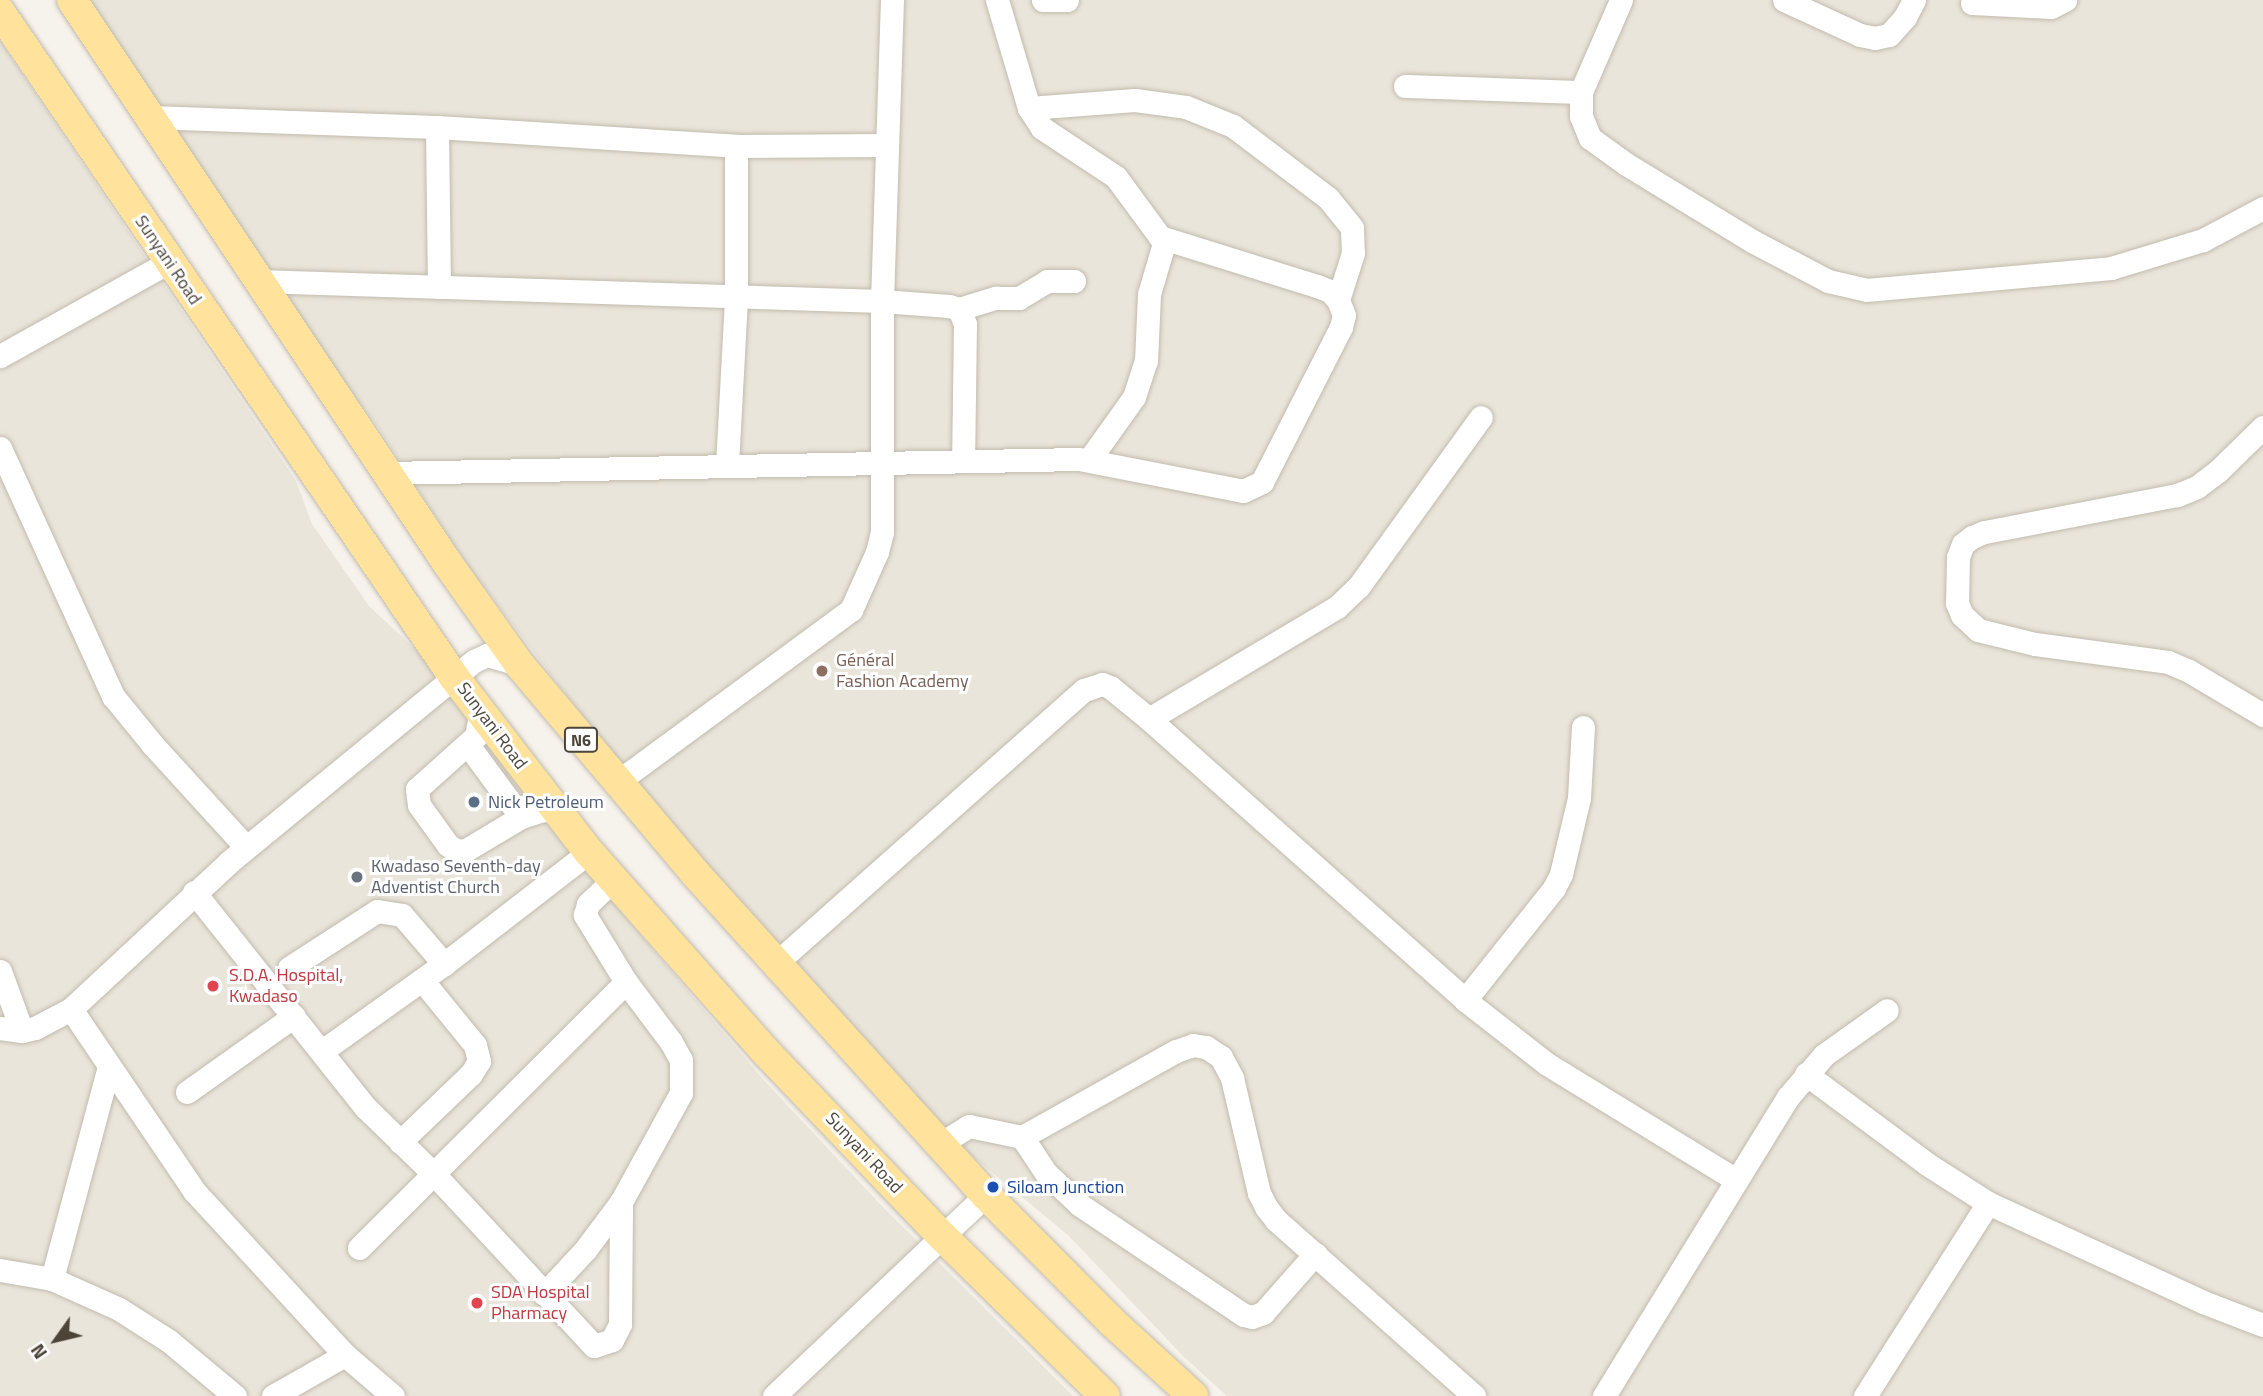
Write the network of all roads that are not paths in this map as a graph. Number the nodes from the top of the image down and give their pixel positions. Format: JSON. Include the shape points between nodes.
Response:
{"nodes":[{"id":1,"x":72,"y":0,"type":"edge"},
{"id":2,"x":892,"y":0,"type":"edge"},
{"id":3,"x":997,"y":0,"type":"edge"},
{"id":4,"x":1043,"y":0,"type":"edge"},
{"id":5,"x":1068,"y":0,"type":"edge"},
{"id":6,"x":1621,"y":0,"type":"edge"},
{"id":7,"x":1784,"y":0,"type":"edge"},
{"id":8,"x":1914,"y":0,"type":"edge"},
{"id":9,"x":2065,"y":0,"type":"edge"},
{"id":10,"x":1972,"y":3,"type":"dead end"},
{"id":11,"x":0,"y":12,"type":"edge"},
{"id":12,"x":1405,"y":86,"type":"dead end"},
{"id":13,"x":1580,"y":92,"type":"junction"},
{"id":14,"x":1029,"y":108,"type":"junction"},
{"id":15,"x":150,"y":117,"type":"junction"},
{"id":16,"x":437,"y":127,"type":"junction"},
{"id":17,"x":885,"y":145,"type":"junction"},
{"id":18,"x":736,"y":146,"type":"junction"},
{"id":19,"x":2263,"y":208,"type":"edge"},
{"id":20,"x":1165,"y":240,"type":"junction"},
{"id":21,"x":169,"y":262,"type":"junction"},
{"id":22,"x":258,"y":281,"type":"junction"},
{"id":23,"x":1074,"y":281,"type":"dead end"},
{"id":24,"x":439,"y":287,"type":"junction"},
{"id":25,"x":736,"y":297,"type":"junction"},
{"id":26,"x":1338,"y":300,"type":"junction"},
{"id":27,"x":882,"y":301,"type":"junction"},
{"id":28,"x":959,"y":309,"type":"junction"},
{"id":29,"x":0,"y":356,"type":"edge"},
{"id":30,"x":1481,"y":417,"type":"dead end"},
{"id":31,"x":2263,"y":428,"type":"edge"},
{"id":32,"x":0,"y":448,"type":"edge"},
{"id":33,"x":963,"y":460,"type":"junction"},
{"id":34,"x":1089,"y":460,"type":"junction"},
{"id":35,"x":882,"y":461,"type":"junction"},
{"id":36,"x":727,"y":465,"type":"junction"},
{"id":37,"x":387,"y":473,"type":"junction"},
{"id":38,"x":519,"y":664,"type":"junction"},
{"id":39,"x":454,"y":677,"type":"junction"},
{"id":40,"x":481,"y":712,"type":"junction"},
{"id":41,"x":2263,"y":715,"type":"edge"},
{"id":42,"x":1149,"y":719,"type":"junction"},
{"id":43,"x":1583,"y":727,"type":"dead end"},
{"id":44,"x":468,"y":745,"type":"junction"},
{"id":45,"x":616,"y":783,"type":"junction"},
{"id":46,"x":557,"y":811,"type":"junction"},
{"id":47,"x":521,"y":817,"type":"junction"},
{"id":48,"x":246,"y":848,"type":"junction"},
{"id":49,"x":589,"y":852,"type":"junction"},
{"id":50,"x":613,"y":880,"type":"junction"},
{"id":51,"x":194,"y":892,"type":"junction"},
{"id":52,"x":443,"y":964,"type":"junction"},
{"id":53,"x":775,"y":964,"type":"junction"},
{"id":54,"x":289,"y":968,"type":"dead end"},
{"id":55,"x":0,"y":971,"type":"edge"},
{"id":56,"x":422,"y":980,"type":"junction"},
{"id":57,"x":626,"y":982,"type":"junction"},
{"id":58,"x":1465,"y":1000,"type":"junction"},
{"id":59,"x":71,"y":1009,"type":"junction"},
{"id":60,"x":1887,"y":1010,"type":"dead end"},
{"id":61,"x":294,"y":1016,"type":"junction"},
{"id":62,"x":11,"y":1030,"type":"edge"},
{"id":63,"x":322,"y":1051,"type":"junction"},
{"id":64,"x":109,"y":1067,"type":"junction"},
{"id":65,"x":1806,"y":1074,"type":"junction"},
{"id":66,"x":187,"y":1092,"type":"dead end"},
{"id":67,"x":1022,"y":1137,"type":"junction"},
{"id":68,"x":400,"y":1142,"type":"junction"},
{"id":69,"x":940,"y":1144,"type":"junction"},
{"id":70,"x":434,"y":1174,"type":"junction"},
{"id":71,"x":1736,"y":1180,"type":"junction"},
{"id":72,"x":986,"y":1195,"type":"junction"},
{"id":73,"x":621,"y":1202,"type":"junction"},
{"id":74,"x":1988,"y":1203,"type":"junction"},
{"id":75,"x":943,"y":1237,"type":"junction"},
{"id":76,"x":359,"y":1248,"type":"dead end"},
{"id":77,"x":1315,"y":1254,"type":"junction"},
{"id":78,"x":0,"y":1270,"type":"edge"},
{"id":79,"x":52,"y":1279,"type":"junction"},
{"id":80,"x":544,"y":1294,"type":"junction"},
{"id":81,"x":2263,"y":1325,"type":"edge"},
{"id":82,"x":345,"y":1355,"type":"junction"},
{"id":83,"x":235,"y":1396,"type":"edge"},
{"id":84,"x":273,"y":1396,"type":"edge"},
{"id":85,"x":393,"y":1396,"type":"edge"},
{"id":86,"x":774,"y":1396,"type":"edge"},
{"id":87,"x":1105,"y":1396,"type":"edge"},
{"id":88,"x":1193,"y":1396,"type":"edge"},
{"id":89,"x":1474,"y":1396,"type":"edge"},
{"id":90,"x":1604,"y":1396,"type":"edge"},
{"id":91,"x":1865,"y":1396,"type":"edge"}],
"edges":[{"from":1,"to":15,"type":"main road","number":"N6"},
{"from":2,"to":17,"type":"street"},
{"from":3,"to":14,"type":"street"},
{"from":4,"to":5,"type":"street"},
{"from":6,"to":13,"type":"street"},
{"from":7,"to":8,"type":"street","via":[[1875,38],[1889,35]]},
{"from":9,"to":10,"type":"street","via":[[2051,8]]},
{"from":11,"to":21,"type":"main road","name":"Sunyani Road"},
{"from":12,"to":13,"type":"street"},
{"from":13,"to":19,"type":"street","via":[[1581,116],[1590,138],[1626,164],[1828,281],[1866,290],[2111,268],[2203,240]]},
{"from":14,"to":20,"type":"street","via":[[1042,128],[1116,177]]},
{"from":14,"to":26,"type":"street","via":[[1135,100],[1186,107],[1233,126],[1328,198],[1352,228],[1353,253]]},
{"from":15,"to":16,"type":"street"},
{"from":15,"to":22,"type":"main road","number":"N6"},
{"from":16,"to":18,"type":"street"},
{"from":16,"to":24,"type":"street"},
{"from":17,"to":18,"type":"street"},
{"from":17,"to":27,"type":"street"},
{"from":18,"to":25,"type":"street"},
{"from":20,"to":26,"type":"street","via":[[1317,286]]},
{"from":20,"to":34,"type":"street","via":[[1149,294],[1146,361],[1134,397]]},
{"from":21,"to":29,"type":"street"},
{"from":21,"to":39,"type":"main road","name":"Sunyani Road"},
{"from":22,"to":24,"type":"street"},
{"from":22,"to":37,"type":"main road","number":"N6"},
{"from":23,"to":28,"type":"street","via":[[1047,281],[1019,298],[996,298]]},
{"from":24,"to":25,"type":"street"},
{"from":25,"to":27,"type":"street"},
{"from":25,"to":36,"type":"street"},
{"from":26,"to":34,"type":"street","via":[[1341,327],[1262,482],[1243,491]]},
{"from":27,"to":28,"type":"street"},
{"from":27,"to":35,"type":"street"},
{"from":28,"to":33,"type":"street","via":[[965,324]]},
{"from":30,"to":42,"type":"street","via":[[1352,593],[1315,622]]},
{"from":31,"to":41,"type":"street","via":[[2218,471],[2177,495],[1972,537],[1958,557],[1957,603],[1978,630],[2035,644],[2168,662]]},
{"from":32,"to":48,"type":"street","via":[[113,696]]},
{"from":33,"to":34,"type":"street"},
{"from":33,"to":35,"type":"street"},
{"from":35,"to":36,"type":"street"},
{"from":35,"to":45,"type":"street","via":[[882,532],[851,610]]},
{"from":36,"to":37,"type":"street"},
{"from":37,"to":38,"type":"main road","number":"N6"},
{"from":38,"to":39,"type":"street","via":[[487,655]]},
{"from":38,"to":45,"type":"main road","number":"N6"},
{"from":39,"to":40,"type":"main road","name":"Sunyani Road"},
{"from":39,"to":48,"type":"street"},
{"from":40,"to":44,"type":"street","via":[[480,726]]},
{"from":40,"to":46,"type":"main road","name":"Sunyani Road"},
{"from":42,"to":53,"type":"street","via":[[1110,687],[1102,684],[1084,690]]},
{"from":42,"to":58,"type":"street"},
{"from":43,"to":58,"type":"street","via":[[1579,798],[1561,874]]},
{"from":44,"to":47,"type":"street"},
{"from":44,"to":47,"type":"street","via":[[417,789],[419,805],[457,851],[473,847]]},
{"from":45,"to":53,"type":"main road","number":"N6"},
{"from":46,"to":47,"type":"street"},
{"from":46,"to":49,"type":"main road","name":"Sunyani Road"},
{"from":48,"to":51,"type":"street"},
{"from":49,"to":50,"type":"main road","name":"Sunyani Road"},
{"from":49,"to":52,"type":"street"},
{"from":50,"to":57,"type":"street","via":[[588,904],[585,915]]},
{"from":50,"to":75,"type":"main road","name":"Sunyani Road","via":[[765,1051]]},
{"from":51,"to":59,"type":"street"},
{"from":51,"to":61,"type":"street"},
{"from":52,"to":54,"type":"street","via":[[402,915],[377,911]]},
{"from":52,"to":56,"type":"street"},
{"from":53,"to":69,"type":"main road","number":"N6"},
{"from":55,"to":62,"type":"street"},
{"from":56,"to":63,"type":"street"},
{"from":56,"to":68,"type":"street","via":[[475,1045],[478,1061],[471,1074]]},
{"from":57,"to":70,"type":"street"},
{"from":57,"to":73,"type":"street","via":[[671,1042],[681,1060],[683,1078],[681,1093]]},
{"from":58,"to":71,"type":"street","via":[[1547,1064]]},
{"from":59,"to":62,"type":"street"},
{"from":59,"to":64,"type":"street"},
{"from":60,"to":65,"type":"street","via":[[1824,1055]]},
{"from":61,"to":63,"type":"street"},
{"from":61,"to":66,"type":"street"},
{"from":63,"to":68,"type":"street","via":[[365,1107]]},
{"from":64,"to":79,"type":"street"},
{"from":64,"to":82,"type":"street","via":[[195,1192]]},
{"from":65,"to":71,"type":"street"},
{"from":65,"to":74,"type":"street"},
{"from":67,"to":69,"type":"street","via":[[969,1126]]},
{"from":67,"to":77,"type":"street","via":[[1046,1173],[1080,1205],[1244,1315],[1263,1312]]},
{"from":67,"to":77,"type":"street","via":[[1176,1051],[1193,1045],[1206,1047],[1221,1057],[1232,1078],[1266,1208]]},
{"from":68,"to":70,"type":"street"},
{"from":69,"to":72,"type":"main road","number":"N6"},
{"from":70,"to":76,"type":"street"},
{"from":70,"to":80,"type":"street"},
{"from":71,"to":90,"type":"street"},
{"from":72,"to":75,"type":"street"},
{"from":72,"to":88,"type":"main road","number":"N6"},
{"from":73,"to":80,"type":"street"},
{"from":73,"to":80,"type":"street","via":[[618,1334],[604,1345],[588,1342]]},
{"from":74,"to":81,"type":"street"},
{"from":74,"to":91,"type":"street"},
{"from":75,"to":86,"type":"street"},
{"from":75,"to":87,"type":"main road","name":"Sunyani Road"},
{"from":77,"to":89,"type":"street"},
{"from":78,"to":79,"type":"street"},
{"from":79,"to":83,"type":"street","via":[[119,1309],[169,1341]]},
{"from":82,"to":84,"type":"street"},
{"from":82,"to":85,"type":"street"}]}
